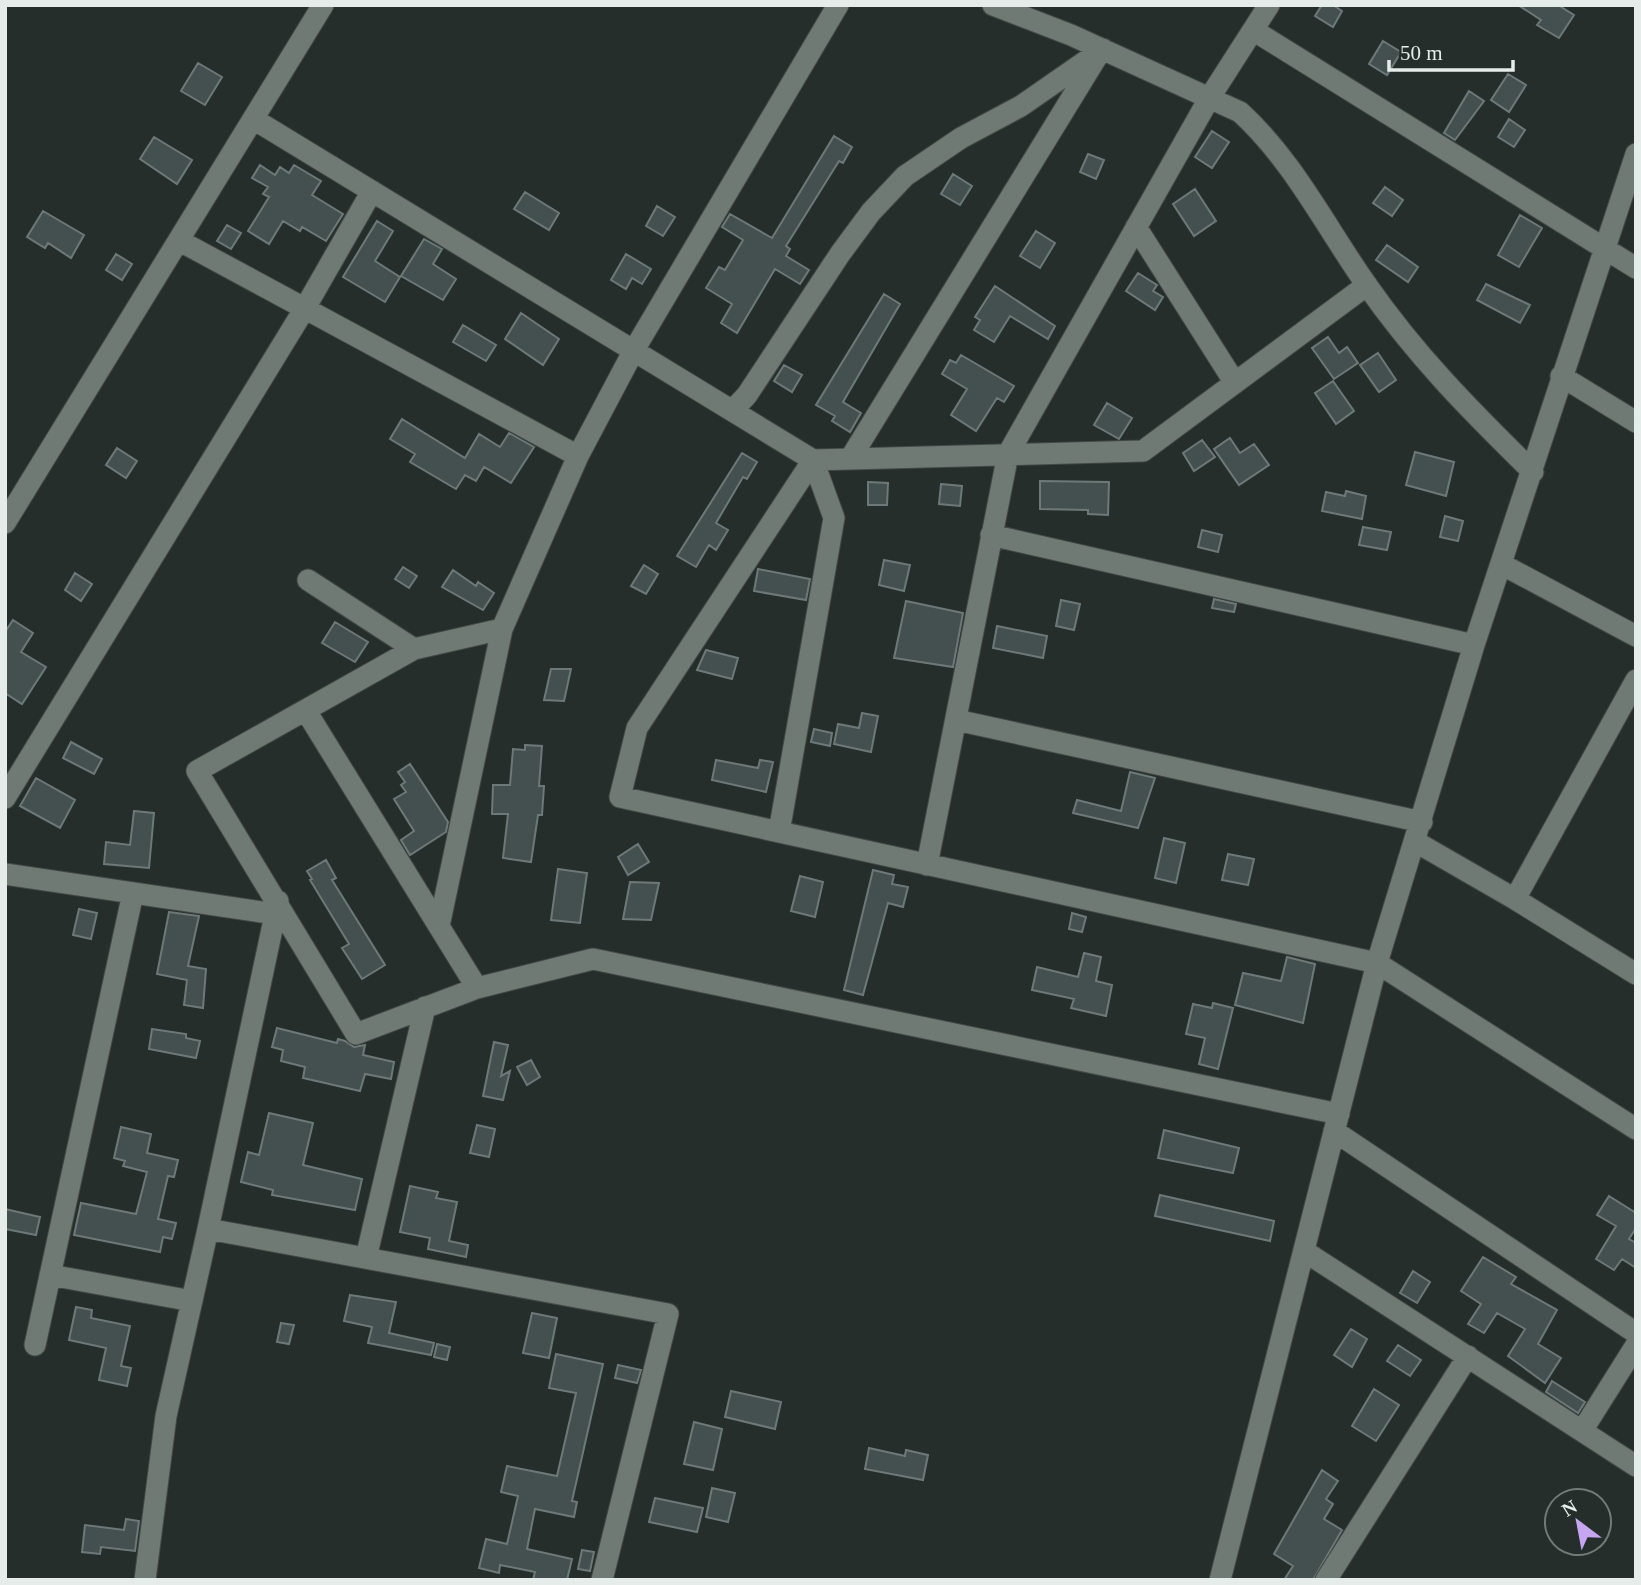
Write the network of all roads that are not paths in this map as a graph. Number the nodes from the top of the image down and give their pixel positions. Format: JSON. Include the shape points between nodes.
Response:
{"nodes":[{"id":1,"x":323,"y":5,"type":"edge"},
{"id":2,"x":838,"y":5,"type":"edge"},
{"id":3,"x":993,"y":5,"type":"edge"},
{"id":4,"x":1269,"y":5,"type":"edge"},
{"id":5,"x":1016,"y":9,"type":"edge"},
{"id":6,"x":1253,"y":30,"type":"junction"},
{"id":7,"x":1102,"y":48,"type":"junction"},
{"id":8,"x":1210,"y":97,"type":"junction"},
{"id":9,"x":255,"y":120,"type":"junction"},
{"id":10,"x":1636,"y":155,"type":"edge"},
{"id":11,"x":372,"y":191,"type":"junction"},
{"id":12,"x":1136,"y":227,"type":"junction"},
{"id":13,"x":180,"y":241,"type":"junction"},
{"id":14,"x":1605,"y":249,"type":"junction"},
{"id":15,"x":1636,"y":268,"type":"edge"},
{"id":16,"x":1367,"y":285,"type":"junction"},
{"id":17,"x":305,"y":308,"type":"junction"},
{"id":18,"x":634,"y":350,"type":"junction"},
{"id":19,"x":1561,"y":376,"type":"junction"},
{"id":20,"x":1235,"y":383,"type":"junction"},
{"id":21,"x":733,"y":410,"type":"junction"},
{"id":22,"x":1636,"y":422,"type":"edge"},
{"id":23,"x":1008,"y":454,"type":"junction"},
{"id":24,"x":579,"y":456,"type":"junction"},
{"id":25,"x":850,"y":459,"type":"junction"},
{"id":26,"x":813,"y":460,"type":"junction"},
{"id":27,"x":1533,"y":472,"type":"junction"},
{"id":28,"x":5,"y":523,"type":"edge"},
{"id":29,"x":991,"y":534,"type":"junction"},
{"id":30,"x":1503,"y":565,"type":"junction"},
{"id":31,"x":308,"y":580,"type":"dead end"},
{"id":32,"x":502,"y":629,"type":"junction"},
{"id":33,"x":1636,"y":636,"type":"edge"},
{"id":34,"x":1474,"y":645,"type":"junction"},
{"id":35,"x":414,"y":649,"type":"junction"},
{"id":36,"x":1636,"y":680,"type":"edge"},
{"id":37,"x":306,"y":711,"type":"junction"},
{"id":38,"x":956,"y":720,"type":"junction"},
{"id":39,"x":5,"y":798,"type":"edge"},
{"id":40,"x":779,"y":832,"type":"junction"},
{"id":41,"x":1419,"y":832,"type":"junction"},
{"id":42,"x":927,"y":865,"type":"junction"},
{"id":43,"x":5,"y":874,"type":"edge"},
{"id":44,"x":133,"y":893,"type":"junction"},
{"id":45,"x":1516,"y":899,"type":"junction"},
{"id":46,"x":276,"y":908,"type":"junction"},
{"id":47,"x":439,"y":926,"type":"junction"},
{"id":48,"x":1377,"y":963,"type":"junction"},
{"id":49,"x":1636,"y":974,"type":"edge"},
{"id":50,"x":477,"y":988,"type":"junction"},
{"id":51,"x":425,"y":1007,"type":"junction"},
{"id":52,"x":1337,"y":1123,"type":"junction"},
{"id":53,"x":1636,"y":1129,"type":"edge"},
{"id":54,"x":208,"y":1229,"type":"junction"},
{"id":55,"x":1304,"y":1251,"type":"junction"},
{"id":56,"x":366,"y":1258,"type":"junction"},
{"id":57,"x":50,"y":1275,"type":"junction"},
{"id":58,"x":192,"y":1301,"type":"junction"},
{"id":59,"x":1636,"y":1333,"type":"edge"},
{"id":60,"x":34,"y":1345,"type":"dead end"},
{"id":61,"x":1636,"y":1345,"type":"edge"},
{"id":62,"x":1468,"y":1356,"type":"junction"},
{"id":63,"x":1582,"y":1432,"type":"junction"},
{"id":64,"x":1636,"y":1466,"type":"edge"},
{"id":65,"x":145,"y":1580,"type":"edge"},
{"id":66,"x":602,"y":1580,"type":"edge"},
{"id":67,"x":1220,"y":1580,"type":"edge"},
{"id":68,"x":1326,"y":1580,"type":"edge"}],
"edges":[{"from":1,"to":9,"type":"street"},
{"from":2,"to":18,"type":"street"},
{"from":3,"to":5,"type":"street"},
{"from":4,"to":6,"type":"street"},
{"from":5,"to":7,"type":"street"},
{"from":6,"to":8,"type":"street"},
{"from":6,"to":14,"type":"street"},
{"from":7,"to":8,"type":"street"},
{"from":7,"to":21,"type":"street","via":[[1021,106],[961,138],[905,176],[871,212]]},
{"from":7,"to":25,"type":"street"},
{"from":8,"to":12,"type":"street"},
{"from":8,"to":16,"type":"street","via":[[1240,112],[1255,126]]},
{"from":9,"to":11,"type":"street"},
{"from":9,"to":13,"type":"street"},
{"from":10,"to":14,"type":"street"},
{"from":11,"to":17,"type":"street"},
{"from":11,"to":18,"type":"street"},
{"from":12,"to":20,"type":"street"},
{"from":12,"to":23,"type":"street"},
{"from":13,"to":17,"type":"street"},
{"from":13,"to":28,"type":"street"},
{"from":14,"to":15,"type":"street"},
{"from":14,"to":19,"type":"street"},
{"from":16,"to":20,"type":"street"},
{"from":16,"to":27,"type":"street","via":[[1421,359]]},
{"from":17,"to":24,"type":"street"},
{"from":17,"to":39,"type":"street"},
{"from":18,"to":21,"type":"street"},
{"from":18,"to":24,"type":"street"},
{"from":19,"to":22,"type":"street"},
{"from":19,"to":27,"type":"street"},
{"from":20,"to":23,"type":"street","via":[[1143,451]]},
{"from":21,"to":26,"type":"street"},
{"from":23,"to":25,"type":"street"},
{"from":23,"to":29,"type":"street"},
{"from":24,"to":32,"type":"street"},
{"from":25,"to":26,"type":"street"},
{"from":26,"to":40,"type":"street","via":[[834,518]]},
{"from":26,"to":40,"type":"street","via":[[637,728],[620,797]]},
{"from":27,"to":30,"type":"street"},
{"from":29,"to":34,"type":"street"},
{"from":29,"to":38,"type":"street"},
{"from":30,"to":33,"type":"street"},
{"from":30,"to":34,"type":"street"},
{"from":31,"to":35,"type":"street"},
{"from":32,"to":35,"type":"street"},
{"from":32,"to":47,"type":"street"},
{"from":34,"to":41,"type":"street"},
{"from":35,"to":37,"type":"street"},
{"from":36,"to":45,"type":"street"},
{"from":37,"to":46,"type":"street","via":[[197,771]]},
{"from":37,"to":47,"type":"street"},
{"from":38,"to":41,"type":"street"},
{"from":38,"to":42,"type":"street"},
{"from":40,"to":42,"type":"street"},
{"from":41,"to":45,"type":"street"},
{"from":41,"to":48,"type":"street"},
{"from":42,"to":48,"type":"street"},
{"from":43,"to":44,"type":"street"},
{"from":44,"to":46,"type":"street"},
{"from":44,"to":57,"type":"street"},
{"from":45,"to":49,"type":"street"},
{"from":46,"to":51,"type":"street","via":[[356,1034]]},
{"from":46,"to":54,"type":"street"},
{"from":47,"to":50,"type":"street"},
{"from":48,"to":52,"type":"street"},
{"from":48,"to":53,"type":"street"},
{"from":50,"to":51,"type":"street"},
{"from":50,"to":52,"type":"street","via":[[593,959]]},
{"from":51,"to":56,"type":"street"},
{"from":52,"to":55,"type":"street"},
{"from":52,"to":59,"type":"street"},
{"from":54,"to":56,"type":"street"},
{"from":54,"to":58,"type":"street"},
{"from":55,"to":62,"type":"street"},
{"from":55,"to":67,"type":"street"},
{"from":56,"to":66,"type":"street","via":[[668,1314]]},
{"from":57,"to":58,"type":"street"},
{"from":57,"to":60,"type":"street"},
{"from":58,"to":65,"type":"street","via":[[166,1416]]},
{"from":61,"to":63,"type":"street"},
{"from":62,"to":63,"type":"street"},
{"from":62,"to":68,"type":"street"},
{"from":63,"to":64,"type":"street"}]}
